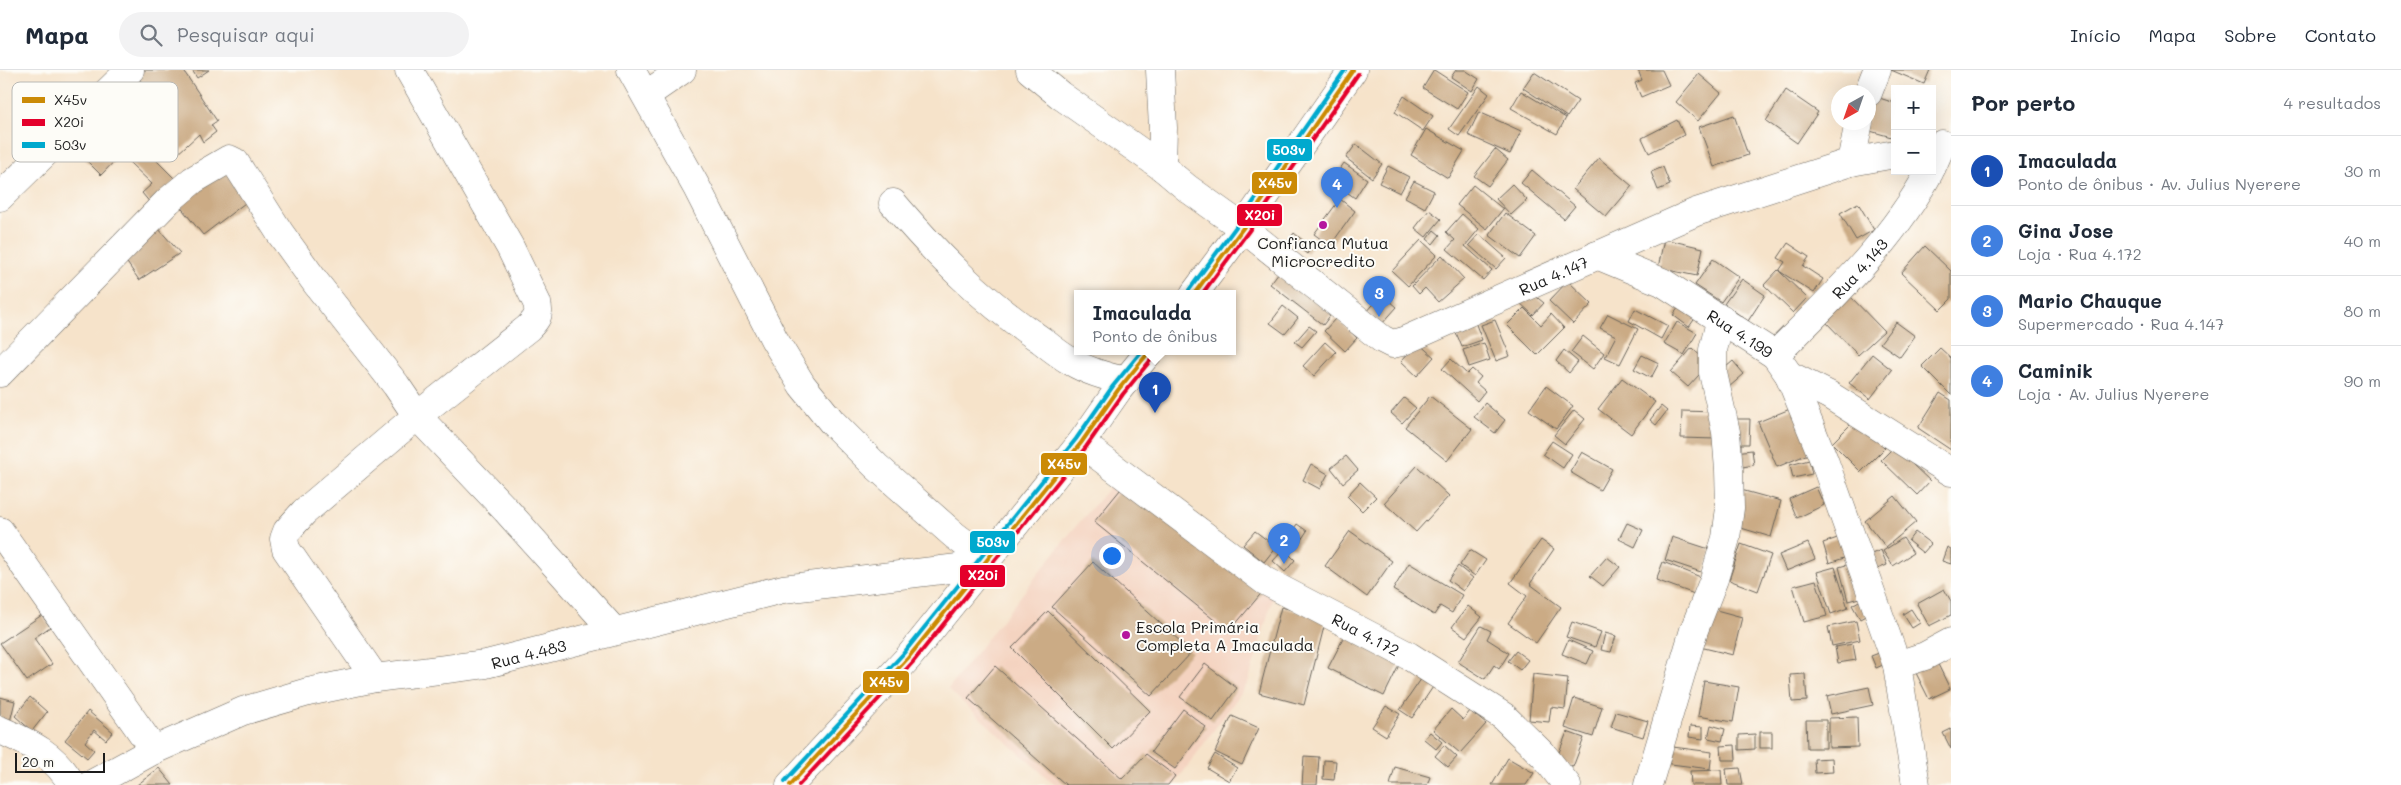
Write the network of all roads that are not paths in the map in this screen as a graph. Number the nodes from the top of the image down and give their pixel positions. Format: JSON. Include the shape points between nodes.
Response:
{"nodes":[{"id":1,"x":130,"y":70,"type":"edge"},
{"id":2,"x":409,"y":70,"type":"edge"},
{"id":3,"x":631,"y":70,"type":"edge"},
{"id":4,"x":682,"y":70,"type":"edge"},
{"id":5,"x":1030,"y":70,"type":"edge"},
{"id":6,"x":1160,"y":70,"type":"edge"},
{"id":7,"x":1352,"y":70,"type":"edge"},
{"id":8,"x":1877,"y":70,"type":"edge"},
{"id":9,"x":118,"y":82,"type":"edge"},
{"id":10,"x":1871,"y":85,"type":"edge"},
{"id":11,"x":646,"y":95,"type":"junction"},
{"id":12,"x":1857,"y":130,"type":"edge"},
{"id":13,"x":1891,"y":155,"type":"edge"},
{"id":14,"x":36,"y":162,"type":"edge"},
{"id":15,"x":1851,"y":162,"type":"junction"},
{"id":16,"x":1162,"y":167,"type":"junction"},
{"id":17,"x":1928,"y":175,"type":"edge"},
{"id":18,"x":0,"y":197,"type":"edge"},
{"id":19,"x":893,"y":203,"type":"dead end"},
{"id":20,"x":1243,"y":228,"type":"junction"},
{"id":21,"x":1597,"y":255,"type":"junction"},
{"id":22,"x":1197,"y":290,"type":"edge"},
{"id":23,"x":1721,"y":318,"type":"junction"},
{"id":24,"x":1147,"y":355,"type":"edge"},
{"id":25,"x":1782,"y":365,"type":"junction"},
{"id":26,"x":0,"y":373,"type":"edge"},
{"id":27,"x":1126,"y":381,"type":"junction"},
{"id":28,"x":418,"y":416,"type":"junction"},
{"id":29,"x":1081,"y":443,"type":"junction"},
{"id":30,"x":1951,"y":472,"type":"edge"},
{"id":31,"x":0,"y":531,"type":"edge"},
{"id":32,"x":985,"y":563,"type":"junction"},
{"id":33,"x":614,"y":631,"type":"junction"},
{"id":34,"x":1951,"y":642,"type":"edge"},
{"id":35,"x":1897,"y":664,"type":"junction"},
{"id":36,"x":375,"y":678,"type":"junction"},
{"id":37,"x":0,"y":730,"type":"edge"},
{"id":38,"x":154,"y":750,"type":"junction"},
{"id":39,"x":99,"y":783,"type":"edge"},
{"id":40,"x":72,"y":785,"type":"edge"},
{"id":41,"x":790,"y":785,"type":"edge"},
{"id":42,"x":1567,"y":785,"type":"edge"},
{"id":43,"x":1648,"y":785,"type":"edge"},
{"id":44,"x":1916,"y":785,"type":"edge"}],
"edges":[{"from":1,"to":9,"type":"street"},
{"from":2,"to":28,"type":"street","via":[[510,248],[539,313],[528,328]]},
{"from":3,"to":11,"type":"street"},
{"from":4,"to":11,"type":"street"},
{"from":5,"to":16,"type":"street"},
{"from":6,"to":16,"type":"street"},
{"from":7,"to":20,"type":"street"},
{"from":8,"to":10,"type":"street"},
{"from":11,"to":32,"type":"street","via":[[738,272],[802,385],[832,422],[876,466]]},
{"from":12,"to":15,"type":"street"},
{"from":13,"to":15,"type":"street","name":"Rua 4.147"},
{"from":14,"to":18,"type":"street"},
{"from":15,"to":21,"type":"street","name":"Rua 4.147","via":[[1696,212]]},
{"from":16,"to":20,"type":"street"},
{"from":17,"to":25,"type":"street","name":"Rua 4.143","via":[[1913,203]]},
{"from":19,"to":27,"type":"street","via":[[970,286],[1014,322],[1072,362],[1097,374]]},
{"from":20,"to":21,"type":"street","name":"Rua 4.147","via":[[1392,344]]},
{"from":20,"to":22,"type":"street"},
{"from":21,"to":23,"type":"street","name":"Rua 4.199","via":[[1662,282]]},
{"from":23,"to":25,"type":"street","name":"Rua 4.199"},
{"from":23,"to":43,"type":"street","via":[[1713,350],[1713,373],[1726,432],[1729,470],[1730,508],[1726,538],[1694,630]]},
{"from":24,"to":27,"type":"street"},
{"from":25,"to":30,"type":"street","name":"Rua 4.199"},
{"from":25,"to":35,"type":"street","via":[[1824,460]]},
{"from":26,"to":28,"type":"street","via":[[168,201],[193,180],[228,159],[235,162],[316,283]]},
{"from":27,"to":29,"type":"street"},
{"from":28,"to":33,"type":"street"},
{"from":28,"to":36,"type":"street","via":[[304,512],[292,523],[284,538],[286,549]]},
{"from":29,"to":32,"type":"street"},
{"from":29,"to":42,"type":"street","name":"Rua 4.172","via":[[1265,582],[1409,656],[1503,716],[1544,756]]},
{"from":31,"to":38,"type":"street"},
{"from":32,"to":33,"type":"street","name":"Rua 4.483","via":[[783,589]]},
{"from":32,"to":41,"type":"street","via":[[908,658]]},
{"from":33,"to":36,"type":"street","name":"Rua 4.483","via":[[486,664]]},
{"from":34,"to":35,"type":"street","via":[[1925,656]]},
{"from":35,"to":44,"type":"street"},
{"from":36,"to":38,"type":"street","name":"Rua 4.483","via":[[308,692],[243,711]]},
{"from":37,"to":40,"type":"street","via":[[34,745],[66,774]]},
{"from":38,"to":39,"type":"street","name":"Rua 4.483"}]}
